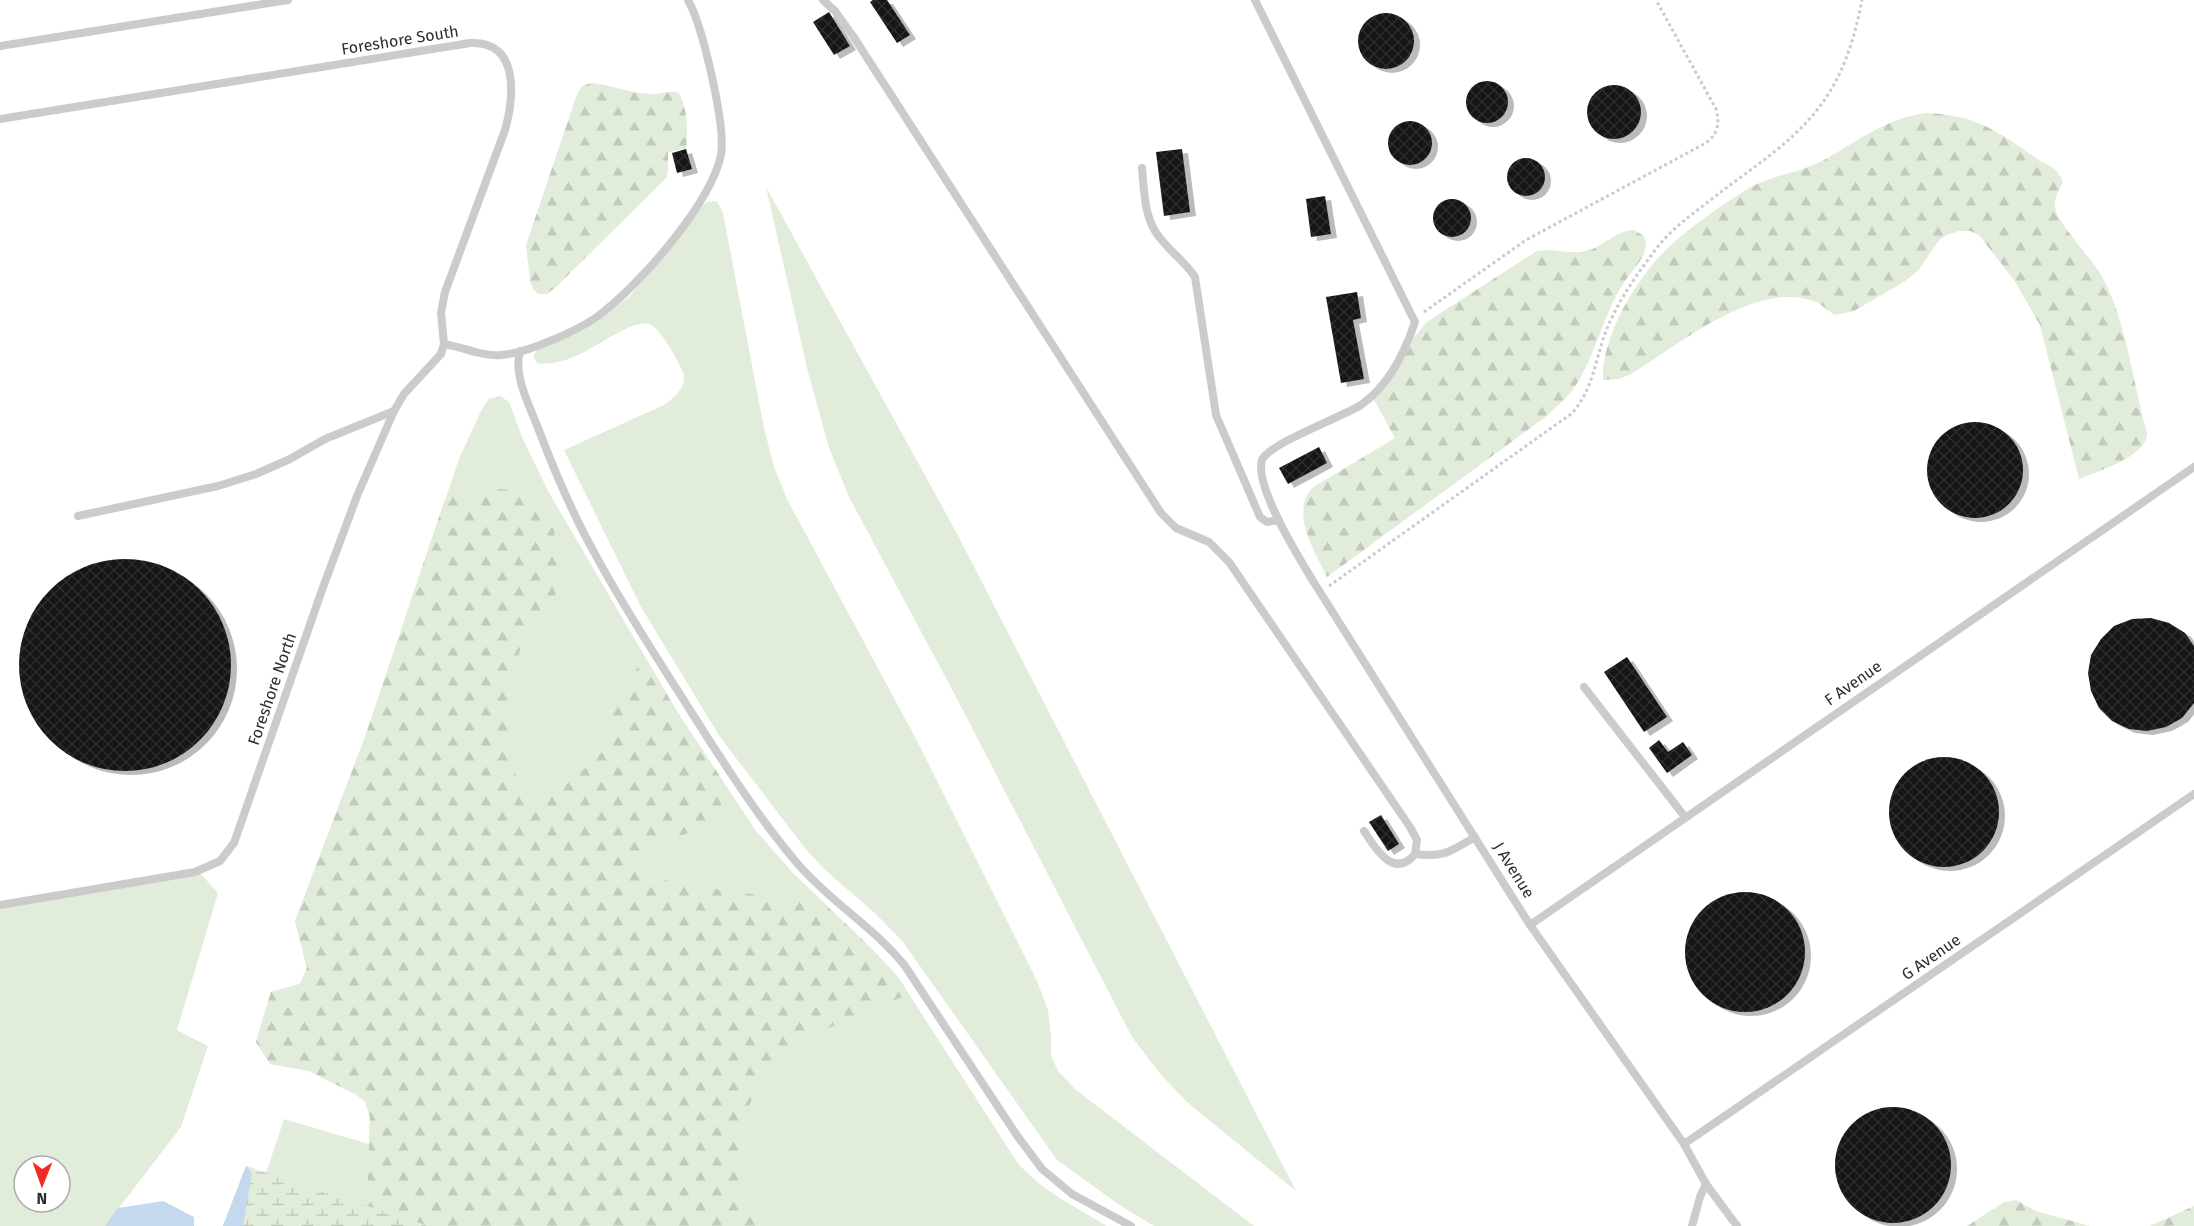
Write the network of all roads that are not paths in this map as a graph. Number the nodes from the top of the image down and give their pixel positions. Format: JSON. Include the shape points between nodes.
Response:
{"nodes":[{"id":1,"x":288,"y":0,"type":"edge"},
{"id":2,"x":688,"y":0,"type":"edge"},
{"id":3,"x":823,"y":0,"type":"edge"},
{"id":4,"x":1255,"y":0,"type":"edge"},
{"id":5,"x":0,"y":46,"type":"edge"},
{"id":6,"x":0,"y":119,"type":"edge"},
{"id":7,"x":1142,"y":168,"type":"dead end"},
{"id":8,"x":444,"y":344,"type":"junction"},
{"id":9,"x":520,"y":351,"type":"junction"},
{"id":10,"x":394,"y":411,"type":"junction"},
{"id":11,"x":2194,"y":467,"type":"edge"},
{"id":12,"x":78,"y":516,"type":"dead end"},
{"id":13,"x":1279,"y":520,"type":"junction"},
{"id":14,"x":1584,"y":687,"type":"dead end"},
{"id":15,"x":2194,"y":794,"type":"edge"},
{"id":16,"x":1685,"y":817,"type":"junction"},
{"id":17,"x":1364,"y":831,"type":"dead end"},
{"id":18,"x":1475,"y":837,"type":"junction"},
{"id":19,"x":1415,"y":854,"type":"junction"},
{"id":20,"x":0,"y":905,"type":"edge"},
{"id":21,"x":1530,"y":925,"type":"junction"},
{"id":22,"x":1684,"y":1144,"type":"junction"},
{"id":23,"x":1706,"y":1184,"type":"junction"},
{"id":24,"x":1131,"y":1226,"type":"edge"},
{"id":25,"x":1692,"y":1226,"type":"edge"},
{"id":26,"x":1737,"y":1226,"type":"edge"}],
"edges":[{"from":1,"to":5,"type":"lane"},
{"from":2,"to":9,"type":"lane","via":[[708,59],[722,146],[706,190],[658,258],[615,303],[580,327]]},
{"from":3,"to":19,"type":"lane","via":[[853,36],[1161,513],[1176,528],[1209,542],[1229,562],[1410,827],[1417,840]]},
{"from":4,"to":13,"type":"lane","name":"J Avenue","via":[[1415,322],[1390,374],[1373,395],[1350,411],[1280,444],[1265,456],[1264,482]]},
{"from":6,"to":8,"type":"lane","name":"Foreshore South","via":[[470,43],[493,48],[511,73],[510,111],[448,284],[441,313]]},
{"from":7,"to":13,"type":"lane","via":[[1149,220],[1195,278],[1216,415],[1260,517],[1267,522]]},
{"from":8,"to":9,"type":"lane","via":[[502,356]]},
{"from":8,"to":10,"type":"lane","name":"Foreshore North","via":[[441,354],[412,384]]},
{"from":9,"to":24,"type":"lane","via":[[518,375],[559,480],[592,550],[721,758],[807,875],[905,966],[1042,1169],[1072,1194]]},
{"from":10,"to":12,"type":"lane","via":[[325,439],[256,474]]},
{"from":10,"to":20,"type":"lane","name":"Foreshore North","via":[[357,496],[228,852],[210,867],[195,872]]},
{"from":11,"to":16,"type":"lane","name":"F Avenue"},
{"from":13,"to":18,"type":"lane","name":"J Avenue"},
{"from":14,"to":16,"type":"lane"},
{"from":15,"to":22,"type":"lane","name":"G Avenue"},
{"from":16,"to":21,"type":"lane","name":"F Avenue"},
{"from":17,"to":19,"type":"lane","via":[[1380,855],[1393,863],[1408,862]]},
{"from":18,"to":19,"type":"lane","via":[[1447,854]]},
{"from":18,"to":21,"type":"lane","name":"J Avenue"},
{"from":21,"to":22,"type":"lane","name":"J Avenue"},
{"from":22,"to":23,"type":"lane","name":"J Avenue"},
{"from":23,"to":25,"type":"lane"},
{"from":23,"to":26,"type":"lane","name":"J Avenue"}]}
